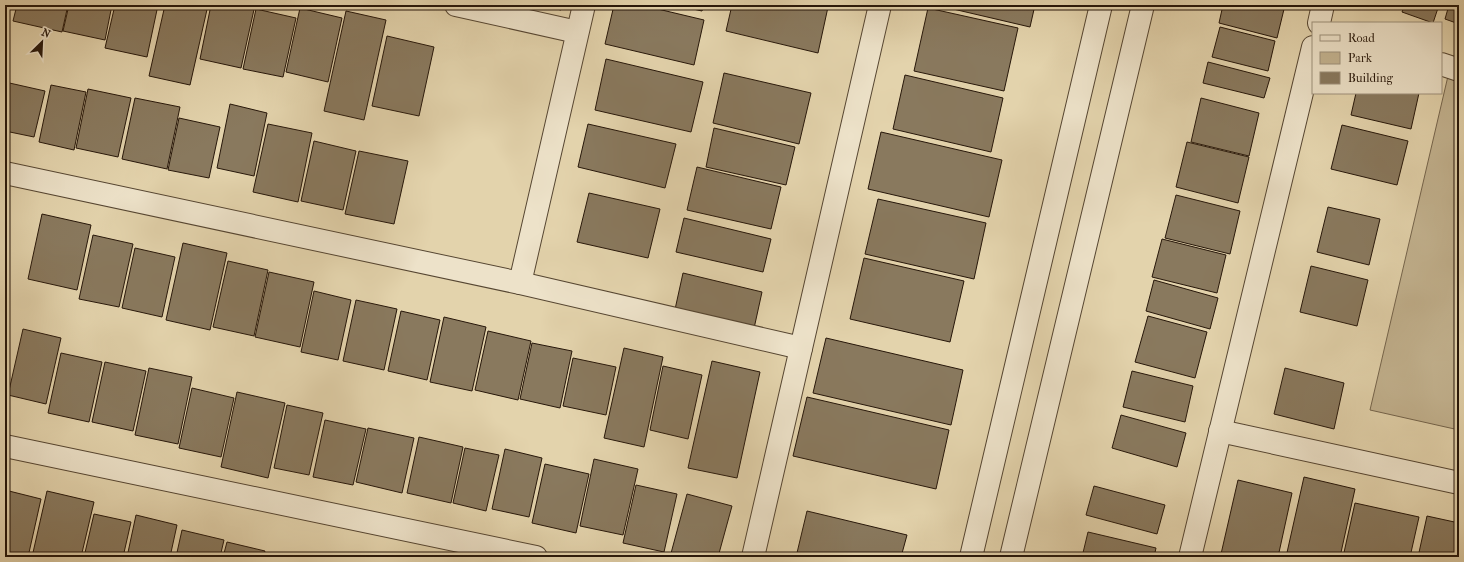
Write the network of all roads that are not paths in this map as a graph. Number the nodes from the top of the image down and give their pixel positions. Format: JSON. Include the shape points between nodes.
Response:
{"nodes":[{"id":1,"x":456,"y":5,"type":"edge"},
{"id":2,"x":584,"y":5,"type":"edge"},
{"id":3,"x":880,"y":5,"type":"edge"},
{"id":4,"x":1101,"y":5,"type":"edge"},
{"id":5,"x":1143,"y":5,"type":"edge"},
{"id":6,"x":1323,"y":5,"type":"edge"},
{"id":7,"x":1319,"y":22,"type":"edge"},
{"id":8,"x":577,"y":32,"type":"junction"},
{"id":9,"x":1312,"y":51,"type":"edge"},
{"id":10,"x":1442,"y":64,"type":"edge"},
{"id":11,"x":1459,"y":70,"type":"edge"},
{"id":12,"x":5,"y":172,"type":"edge"},
{"id":13,"x":520,"y":283,"type":"junction"},
{"id":14,"x":801,"y":348,"type":"junction"},
{"id":15,"x":1220,"y":431,"type":"junction"},
{"id":16,"x":5,"y":446,"type":"edge"},
{"id":17,"x":1459,"y":483,"type":"edge"},
{"id":18,"x":536,"y":557,"type":"edge"},
{"id":19,"x":753,"y":557,"type":"edge"},
{"id":20,"x":971,"y":557,"type":"edge"},
{"id":21,"x":1011,"y":557,"type":"edge"},
{"id":22,"x":1190,"y":557,"type":"edge"}],
"edges":[{"from":1,"to":8,"type":"street"},
{"from":2,"to":8,"type":"street"},
{"from":3,"to":14,"type":"street"},
{"from":4,"to":20,"type":"street"},
{"from":5,"to":21,"type":"street"},
{"from":6,"to":7,"type":"street"},
{"from":8,"to":13,"type":"street"},
{"from":9,"to":15,"type":"street"},
{"from":10,"to":11,"type":"street"},
{"from":12,"to":13,"type":"street"},
{"from":13,"to":14,"type":"street"},
{"from":14,"to":19,"type":"street"},
{"from":15,"to":17,"type":"street"},
{"from":15,"to":22,"type":"street"},
{"from":16,"to":18,"type":"street"}]}
